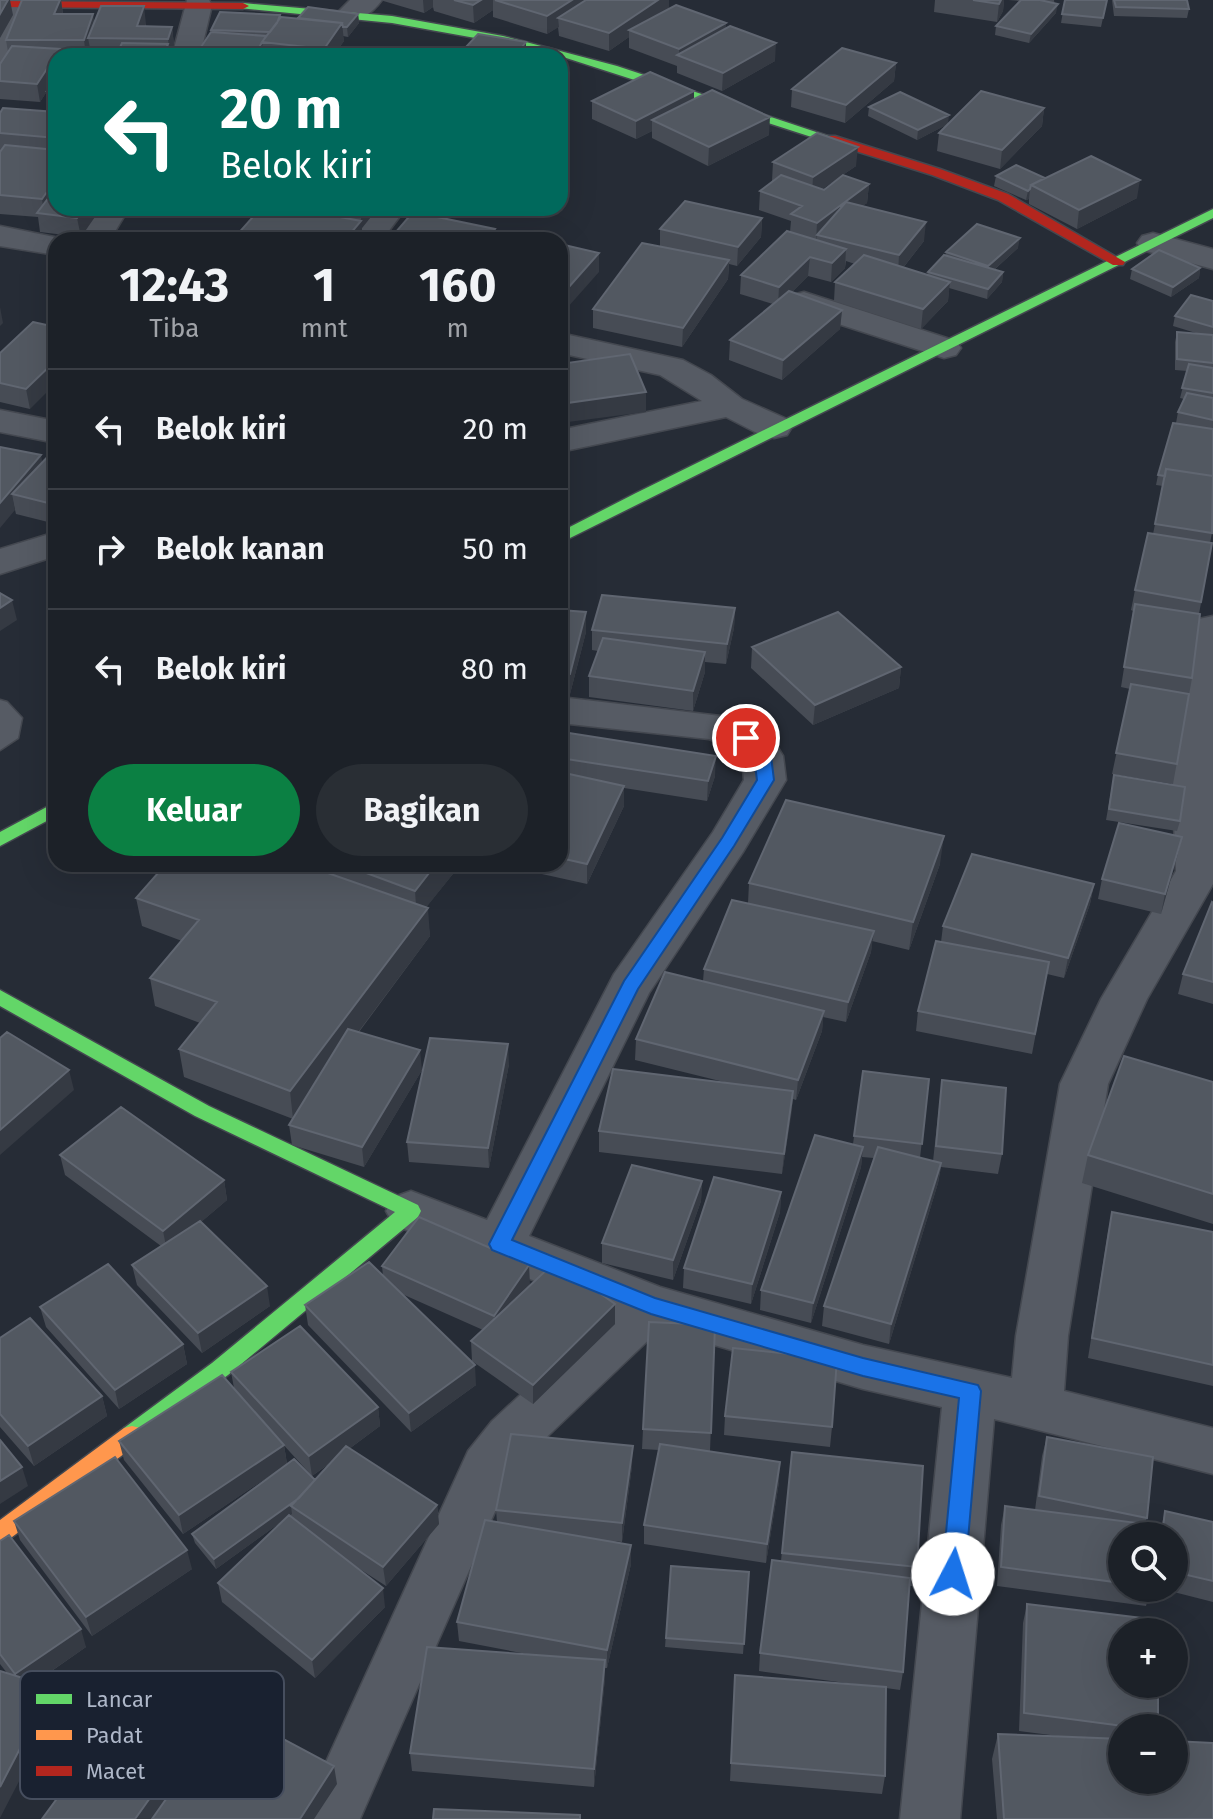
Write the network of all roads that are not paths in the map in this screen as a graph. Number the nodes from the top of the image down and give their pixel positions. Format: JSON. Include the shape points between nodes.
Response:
{"nodes":[{"id":1,"x":10,"y":4,"type":"edge"},
{"id":2,"x":198,"y":5,"type":"junction"},
{"id":3,"x":359,"y":7,"type":"edge"},
{"id":4,"x":188,"y":48,"type":"edge"},
{"id":5,"x":541,"y":48,"type":"edge"},
{"id":6,"x":568,"y":56,"type":"edge"},
{"id":7,"x":0,"y":58,"type":"edge"},
{"id":8,"x":384,"y":216,"type":"edge"},
{"id":9,"x":1208,"y":216,"type":"edge"},
{"id":10,"x":371,"y":232,"type":"edge"},
{"id":11,"x":0,"y":236,"type":"edge"},
{"id":12,"x":1153,"y":243,"type":"junction"},
{"id":13,"x":48,"y":244,"type":"edge"},
{"id":14,"x":1213,"y":259,"type":"edge"},
{"id":15,"x":1118,"y":262,"type":"junction"},
{"id":16,"x":804,"y":302,"type":"edge"},
{"id":17,"x":568,"y":345,"type":"edge"},
{"id":18,"x":944,"y":348,"type":"junction"},
{"id":19,"x":730,"y":406,"type":"junction"},
{"id":20,"x":0,"y":421,"type":"edge"},
{"id":21,"x":774,"y":427,"type":"junction"},
{"id":22,"x":48,"y":430,"type":"edge"},
{"id":23,"x":568,"y":439,"type":"edge"},
{"id":24,"x":568,"y":534,"type":"edge"},
{"id":25,"x":48,"y":546,"type":"edge"},
{"id":26,"x":0,"y":562,"type":"edge"},
{"id":27,"x":1213,"y":628,"type":"edge"},
{"id":28,"x":0,"y":707,"type":"edge"},
{"id":29,"x":568,"y":711,"type":"edge"},
{"id":30,"x":0,"y":743,"type":"edge"},
{"id":31,"x":48,"y":813,"type":"edge"},
{"id":32,"x":0,"y":840,"type":"edge"},
{"id":33,"x":1205,"y":870,"type":"edge"},
{"id":34,"x":0,"y":997,"type":"edge"},
{"id":35,"x":411,"y":1211,"type":"junction"},
{"id":36,"x":500,"y":1244,"type":"junction"},
{"id":37,"x":651,"y":1305,"type":"junction"},
{"id":38,"x":970,"y":1391,"type":"junction"},
{"id":39,"x":1036,"y":1406,"type":"junction"},
{"id":40,"x":1213,"y":1451,"type":"edge"},
{"id":41,"x":0,"y":1533,"type":"edge"},
{"id":42,"x":330,"y":1819,"type":"edge"},
{"id":43,"x":930,"y":1819,"type":"edge"}],
"edges":[{"from":1,"to":2,"type":"street"},
{"from":1,"to":7,"type":"street"},
{"from":2,"to":3,"type":"street"},
{"from":2,"to":4,"type":"street"},
{"from":3,"to":5,"type":"street"},
{"from":6,"to":15,"type":"street","via":[[987,190]]},
{"from":8,"to":10,"type":"street"},
{"from":9,"to":12,"type":"street"},
{"from":11,"to":13,"type":"street"},
{"from":12,"to":14,"type":"street"},
{"from":12,"to":15,"type":"street"},
{"from":15,"to":18,"type":"street"},
{"from":16,"to":18,"type":"street"},
{"from":17,"to":19,"type":"street","via":[[671,367]]},
{"from":18,"to":21,"type":"street"},
{"from":19,"to":21,"type":"street"},
{"from":19,"to":23,"type":"street"},
{"from":20,"to":22,"type":"street"},
{"from":21,"to":24,"type":"street"},
{"from":25,"to":26,"type":"street"},
{"from":27,"to":33,"type":"street","via":[[1193,773]]},
{"from":28,"to":30,"type":"lane","via":[[12,718],[11,733]]},
{"from":29,"to":36,"type":"street","via":[[715,726],[746,738],[762,756],[765,780],[630,986]]},
{"from":31,"to":32,"type":"street"},
{"from":33,"to":39,"type":"street","via":[[1124,999],[1084,1084],[1042,1336]]},
{"from":34,"to":35,"type":"street","via":[[202,1111]]},
{"from":35,"to":36,"type":"street"},
{"from":35,"to":41,"type":"street","via":[[220,1369]]},
{"from":36,"to":37,"type":"street"},
{"from":37,"to":38,"type":"street","via":[[863,1367]]},
{"from":37,"to":42,"type":"street","via":[[519,1429],[487,1468]]},
{"from":38,"to":39,"type":"street"},
{"from":38,"to":43,"type":"street"},
{"from":39,"to":40,"type":"street"}]}
